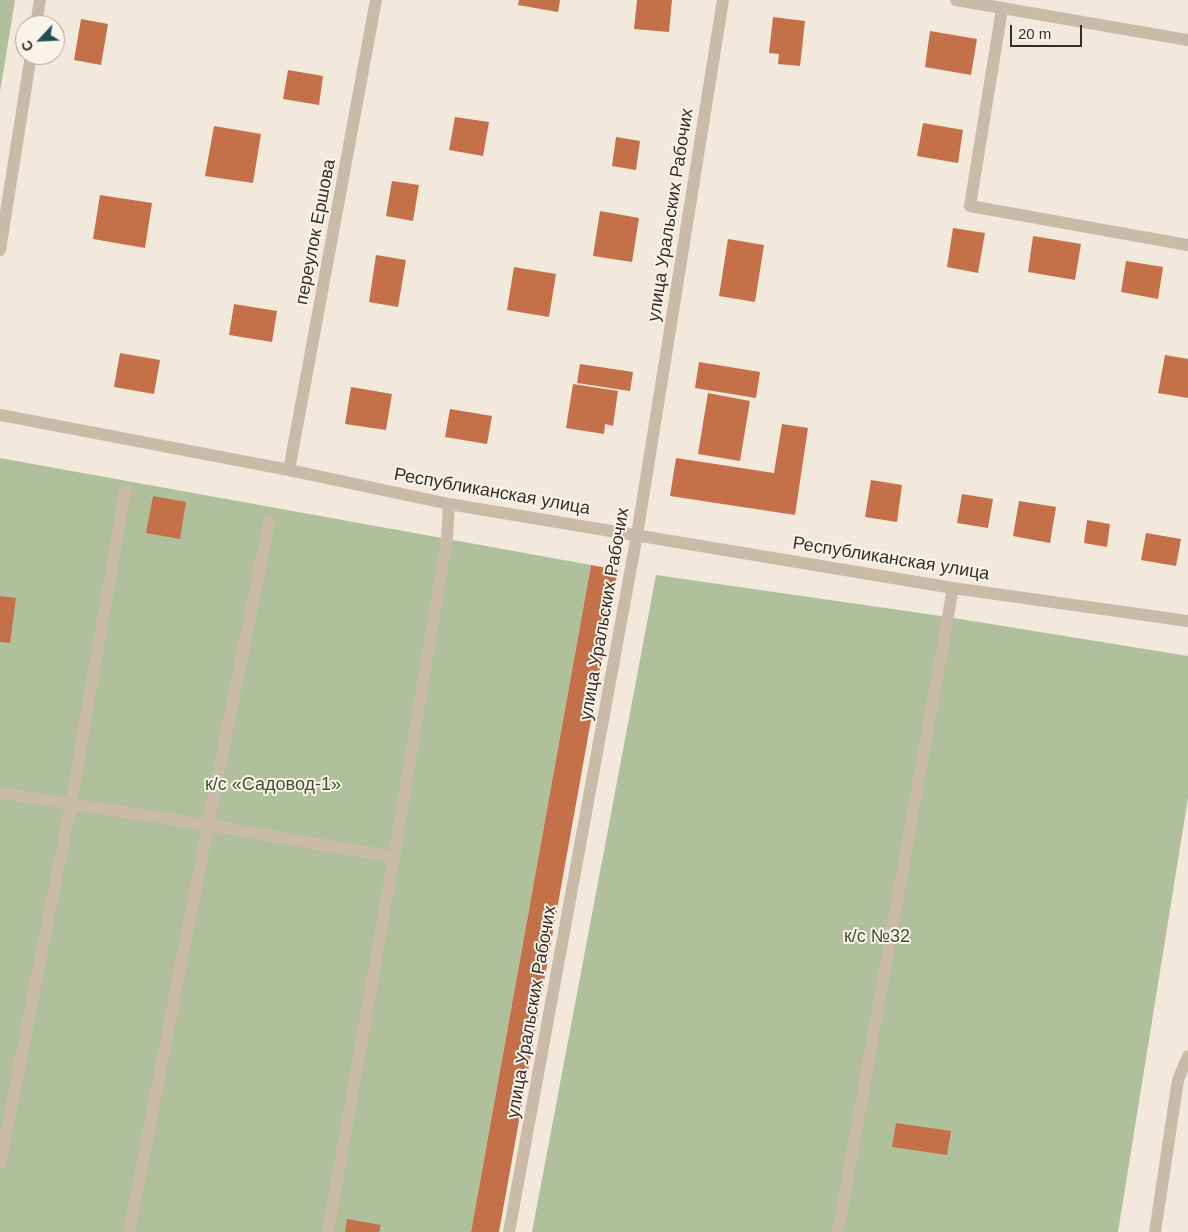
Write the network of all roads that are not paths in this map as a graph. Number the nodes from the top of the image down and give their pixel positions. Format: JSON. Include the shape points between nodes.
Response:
{"nodes":[{"id":1,"x":40,"y":0,"type":"edge"},
{"id":2,"x":376,"y":0,"type":"edge"},
{"id":3,"x":722,"y":0,"type":"edge"},
{"id":4,"x":956,"y":0,"type":"edge"},
{"id":5,"x":1002,"y":9,"type":"junction"},
{"id":6,"x":38,"y":15,"type":"edge"},
{"id":7,"x":1188,"y":40,"type":"edge"},
{"id":8,"x":29,"y":65,"type":"edge"},
{"id":9,"x":1188,"y":245,"type":"edge"},
{"id":10,"x":0,"y":250,"type":"edge"},
{"id":11,"x":0,"y":415,"type":"edge"},
{"id":12,"x":289,"y":470,"type":"junction"},
{"id":13,"x":125,"y":491,"type":"dead end"},
{"id":14,"x":449,"y":504,"type":"junction"},
{"id":15,"x":269,"y":522,"type":"dead end"},
{"id":16,"x":637,"y":535,"type":"junction"},
{"id":17,"x":953,"y":588,"type":"junction"},
{"id":18,"x":1188,"y":621,"type":"edge"},
{"id":19,"x":0,"y":793,"type":"edge"},
{"id":20,"x":71,"y":804,"type":"junction"},
{"id":21,"x":208,"y":825,"type":"junction"},
{"id":22,"x":394,"y":857,"type":"junction"},
{"id":23,"x":1188,"y":1056,"type":"edge"},
{"id":24,"x":0,"y":1164,"type":"edge"},
{"id":25,"x":129,"y":1232,"type":"edge"},
{"id":26,"x":328,"y":1232,"type":"edge"},
{"id":27,"x":509,"y":1232,"type":"edge"},
{"id":28,"x":838,"y":1232,"type":"edge"},
{"id":29,"x":1155,"y":1232,"type":"edge"}],
"edges":[{"from":1,"to":6,"type":"street"},
{"from":2,"to":12,"type":"street","name":"переулок Ершова"},
{"from":3,"to":16,"type":"street","name":"улица Уральских Рабочих"},
{"from":4,"to":5,"type":"street"},
{"from":5,"to":7,"type":"street"},
{"from":5,"to":9,"type":"street","via":[[970,206]]},
{"from":8,"to":10,"type":"street"},
{"from":11,"to":12,"type":"street","name":"Республиканская улица"},
{"from":12,"to":14,"type":"street","name":"Республиканская улица"},
{"from":13,"to":20,"type":"street"},
{"from":14,"to":16,"type":"street","name":"Республиканская улица"},
{"from":14,"to":22,"type":"street","via":[[445,548]]},
{"from":15,"to":21,"type":"street"},
{"from":16,"to":17,"type":"street","name":"Республиканская улица"},
{"from":16,"to":27,"type":"street","name":"улица Уральских Рабочих"},
{"from":17,"to":18,"type":"street","name":"Республиканская улица"},
{"from":17,"to":28,"type":"street"},
{"from":19,"to":20,"type":"street"},
{"from":20,"to":21,"type":"street"},
{"from":20,"to":24,"type":"street"},
{"from":21,"to":22,"type":"street"},
{"from":21,"to":25,"type":"street"},
{"from":22,"to":26,"type":"street"},
{"from":23,"to":29,"type":"street","via":[[1178,1080]]}]}
